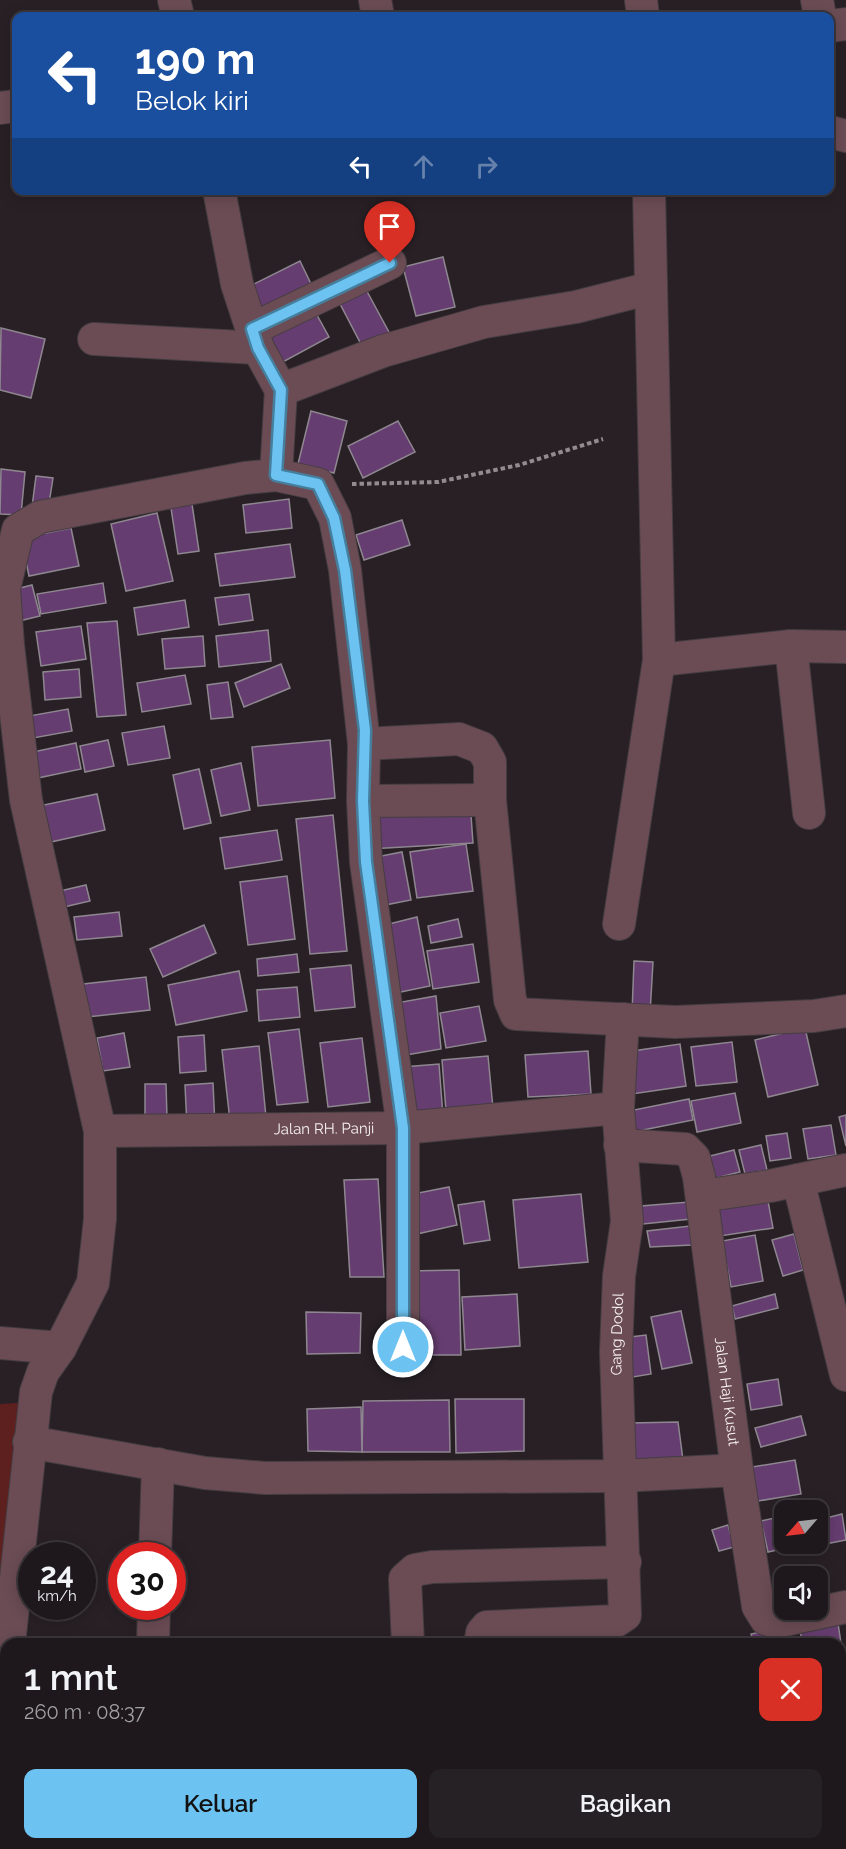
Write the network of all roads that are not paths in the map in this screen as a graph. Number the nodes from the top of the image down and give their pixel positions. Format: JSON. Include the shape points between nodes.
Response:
{"nodes":[{"id":1,"x":220,"y":195,"type":"edge"},
{"id":2,"x":649,"y":195,"type":"edge"},
{"id":3,"x":390,"y":263,"type":"dead end"},
{"id":4,"x":651,"y":288,"type":"junction"},
{"id":5,"x":94,"y":339,"type":"dead end"},
{"id":6,"x":255,"y":339,"type":"junction"},
{"id":7,"x":281,"y":390,"type":"junction"},
{"id":8,"x":276,"y":475,"type":"junction"},
{"id":9,"x":791,"y":646,"type":"junction"},
{"id":10,"x":846,"y":647,"type":"edge"},
{"id":11,"x":659,"y":660,"type":"junction"},
{"id":12,"x":364,"y":744,"type":"junction"},
{"id":13,"x":13,"y":800,"type":"edge"},
{"id":14,"x":490,"y":800,"type":"junction"},
{"id":15,"x":363,"y":801,"type":"junction"},
{"id":16,"x":809,"y":813,"type":"dead end"},
{"id":17,"x":619,"y":924,"type":"dead end"},
{"id":18,"x":846,"y":1011,"type":"edge"},
{"id":19,"x":623,"y":1019,"type":"junction"},
{"id":20,"x":618,"y":1108,"type":"junction"},
{"id":21,"x":403,"y":1128,"type":"junction"},
{"id":22,"x":100,"y":1131,"type":"junction"},
{"id":23,"x":620,"y":1145,"type":"junction"},
{"id":24,"x":846,"y":1170,"type":"edge"},
{"id":25,"x":798,"y":1180,"type":"junction"},
{"id":26,"x":702,"y":1196,"type":"junction"},
{"id":27,"x":0,"y":1343,"type":"edge"},
{"id":28,"x":403,"y":1347,"type":"dead end"},
{"id":29,"x":60,"y":1348,"type":"junction"},
{"id":30,"x":846,"y":1375,"type":"edge"},
{"id":31,"x":29,"y":1442,"type":"junction"},
{"id":32,"x":158,"y":1464,"type":"junction"},
{"id":33,"x":737,"y":1470,"type":"junction"},
{"id":34,"x":620,"y":1476,"type":"junction"},
{"id":35,"x":155,"y":1542,"type":"edge"},
{"id":36,"x":625,"y":1562,"type":"junction"},
{"id":37,"x":846,"y":1607,"type":"edge"},
{"id":38,"x":154,"y":1620,"type":"edge"},
{"id":39,"x":10,"y":1638,"type":"edge"},
{"id":40,"x":153,"y":1638,"type":"edge"},
{"id":41,"x":408,"y":1638,"type":"edge"},
{"id":42,"x":481,"y":1638,"type":"edge"}],
"edges":[{"from":1,"to":6,"type":"street","via":[[237,284]]},
{"from":2,"to":4,"type":"street"},
{"from":3,"to":6,"type":"street"},
{"from":4,"to":7,"type":"street","via":[[576,308],[484,322],[382,351]]},
{"from":4,"to":11,"type":"street"},
{"from":5,"to":6,"type":"street"},
{"from":6,"to":7,"type":"street"},
{"from":7,"to":8,"type":"street"},
{"from":8,"to":12,"type":"street","via":[[318,484],[334,518],[345,570]]},
{"from":8,"to":13,"type":"street","via":[[40,517],[18,530],[4,589]]},
{"from":9,"to":10,"type":"street"},
{"from":9,"to":11,"type":"street"},
{"from":9,"to":16,"type":"street"},
{"from":11,"to":17,"type":"street"},
{"from":12,"to":14,"type":"street","via":[[459,739],[482,747],[490,762]]},
{"from":12,"to":15,"type":"street"},
{"from":13,"to":22,"type":"street"},
{"from":14,"to":15,"type":"street"},
{"from":14,"to":19,"type":"street","via":[[510,1000],[516,1014]]},
{"from":15,"to":21,"type":"street","via":[[366,862]]},
{"from":18,"to":19,"type":"street","via":[[675,1022]]},
{"from":19,"to":20,"type":"street","name":"Gang Dodol"},
{"from":20,"to":21,"type":"street","name":"Jalan RH. Panji"},
{"from":20,"to":23,"type":"street","name":"Gang Dodol"},
{"from":21,"to":22,"type":"street","name":"Jalan RH. Panji"},
{"from":21,"to":28,"type":"street"},
{"from":22,"to":29,"type":"street","via":[[99,1219],[93,1283]]},
{"from":23,"to":26,"type":"street","name":"Jalan Haji Kusut","via":[[685,1149],[694,1158]]},
{"from":23,"to":34,"type":"street","name":"Gang Dodol","via":[[627,1221],[616,1352]]},
{"from":24,"to":25,"type":"street"},
{"from":25,"to":26,"type":"street"},
{"from":25,"to":30,"type":"street"},
{"from":26,"to":33,"type":"street","name":"Jalan Haji Kusut"},
{"from":27,"to":29,"type":"street"},
{"from":29,"to":31,"type":"street","via":[[43,1372],[36,1392]]},
{"from":31,"to":32,"type":"street"},
{"from":31,"to":39,"type":"street"},
{"from":32,"to":34,"type":"street","via":[[265,1478]]},
{"from":32,"to":35,"type":"street"},
{"from":33,"to":34,"type":"street"},
{"from":33,"to":37,"type":"street","name":"Jalan Haji Kusut","via":[[758,1606],[766,1618],[775,1622]]},
{"from":34,"to":36,"type":"street","name":"Gang Dodol"},
{"from":36,"to":41,"type":"street","via":[[415,1570],[405,1579]]},
{"from":36,"to":42,"type":"street","name":"Gang Dodol","via":[[626,1615],[616,1621],[487,1627]]},
{"from":38,"to":40,"type":"street"}]}
